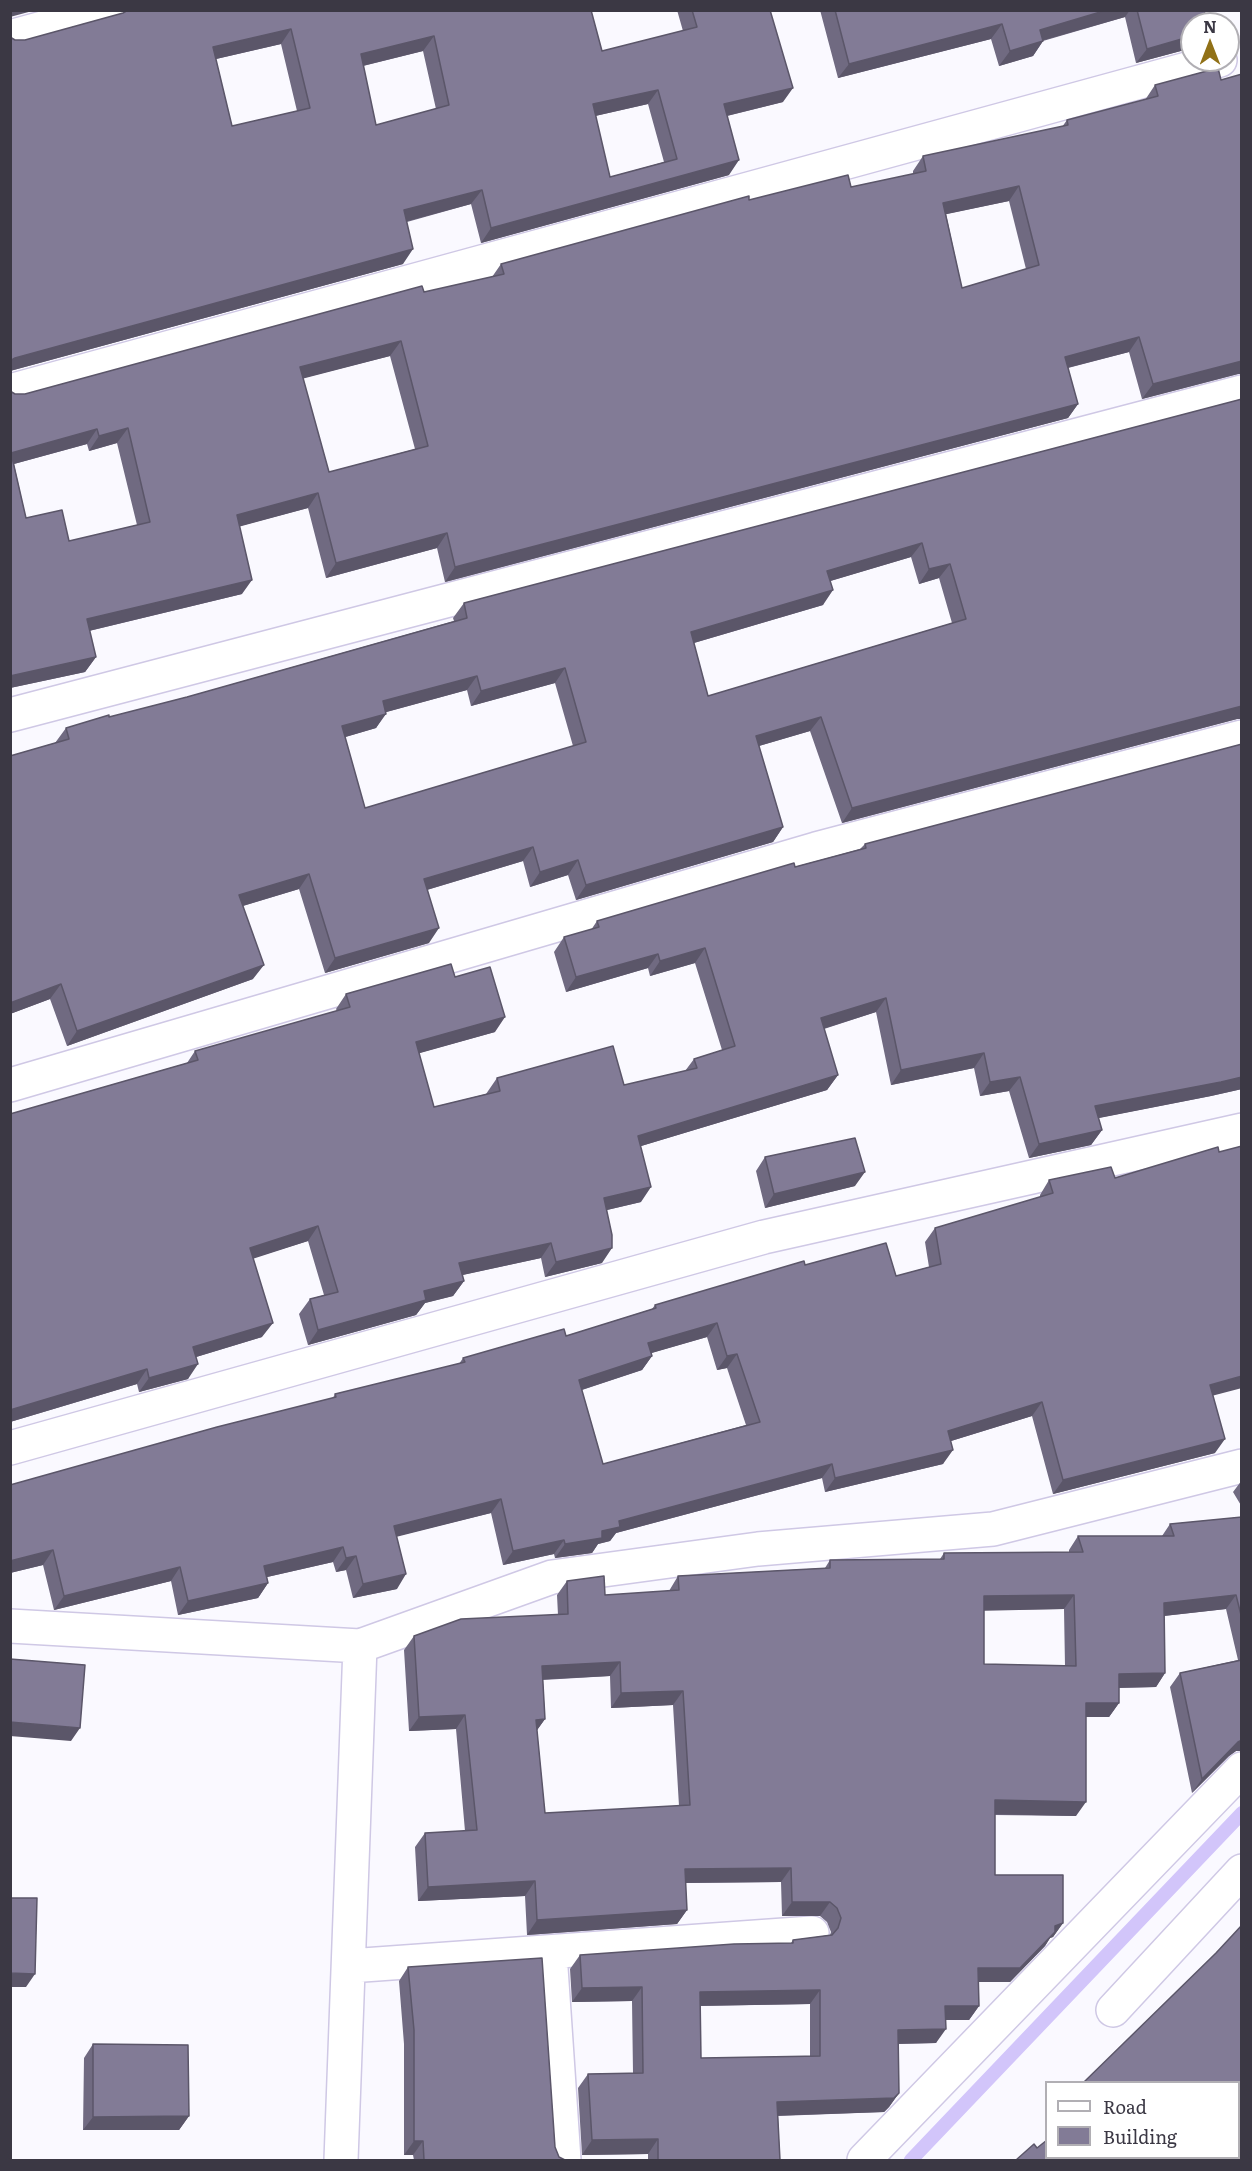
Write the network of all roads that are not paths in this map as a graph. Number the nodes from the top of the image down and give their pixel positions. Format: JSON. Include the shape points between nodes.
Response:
{"nodes":[{"id":1,"x":108,"y":10,"type":"edge"},
{"id":2,"x":10,"y":37,"type":"edge"},
{"id":3,"x":1180,"y":71,"type":"edge"},
{"id":4,"x":10,"y":391,"type":"edge"},
{"id":5,"x":1242,"y":392,"type":"edge"},
{"id":6,"x":10,"y":715,"type":"edge"},
{"id":7,"x":1242,"y":737,"type":"edge"},
{"id":8,"x":10,"y":1085,"type":"edge"},
{"id":9,"x":1242,"y":1130,"type":"edge"},
{"id":10,"x":10,"y":1448,"type":"edge"},
{"id":11,"x":1242,"y":1466,"type":"edge"},
{"id":12,"x":10,"y":1626,"type":"edge"},
{"id":13,"x":360,"y":1646,"type":"junction"},
{"id":14,"x":1242,"y":1769,"type":"edge"},
{"id":15,"x":1242,"y":1871,"type":"edge"},
{"id":16,"x":812,"y":1933,"type":"dead end"},
{"id":17,"x":550,"y":1953,"type":"junction"},
{"id":18,"x":349,"y":1966,"type":"junction"},
{"id":19,"x":1113,"y":2010,"type":"dead end"},
{"id":20,"x":340,"y":2160,"type":"edge"},
{"id":21,"x":564,"y":2160,"type":"edge"},
{"id":22,"x":864,"y":2160,"type":"edge"}],
"edges":[{"from":1,"to":2,"type":"street"},
{"from":3,"to":4,"type":"street"},
{"from":5,"to":6,"type":"street"},
{"from":7,"to":8,"type":"street","via":[[816,849]]},
{"from":9,"to":10,"type":"street","via":[[764,1237]]},
{"from":11,"to":13,"type":"street","via":[[993,1528],[758,1549],[552,1577]]},
{"from":12,"to":13,"type":"street"},
{"from":13,"to":18,"type":"street"},
{"from":14,"to":22,"type":"street"},
{"from":15,"to":19,"type":"street"},
{"from":16,"to":17,"type":"street"},
{"from":17,"to":18,"type":"street"},
{"from":17,"to":21,"type":"street"},
{"from":18,"to":20,"type":"street"}]}
